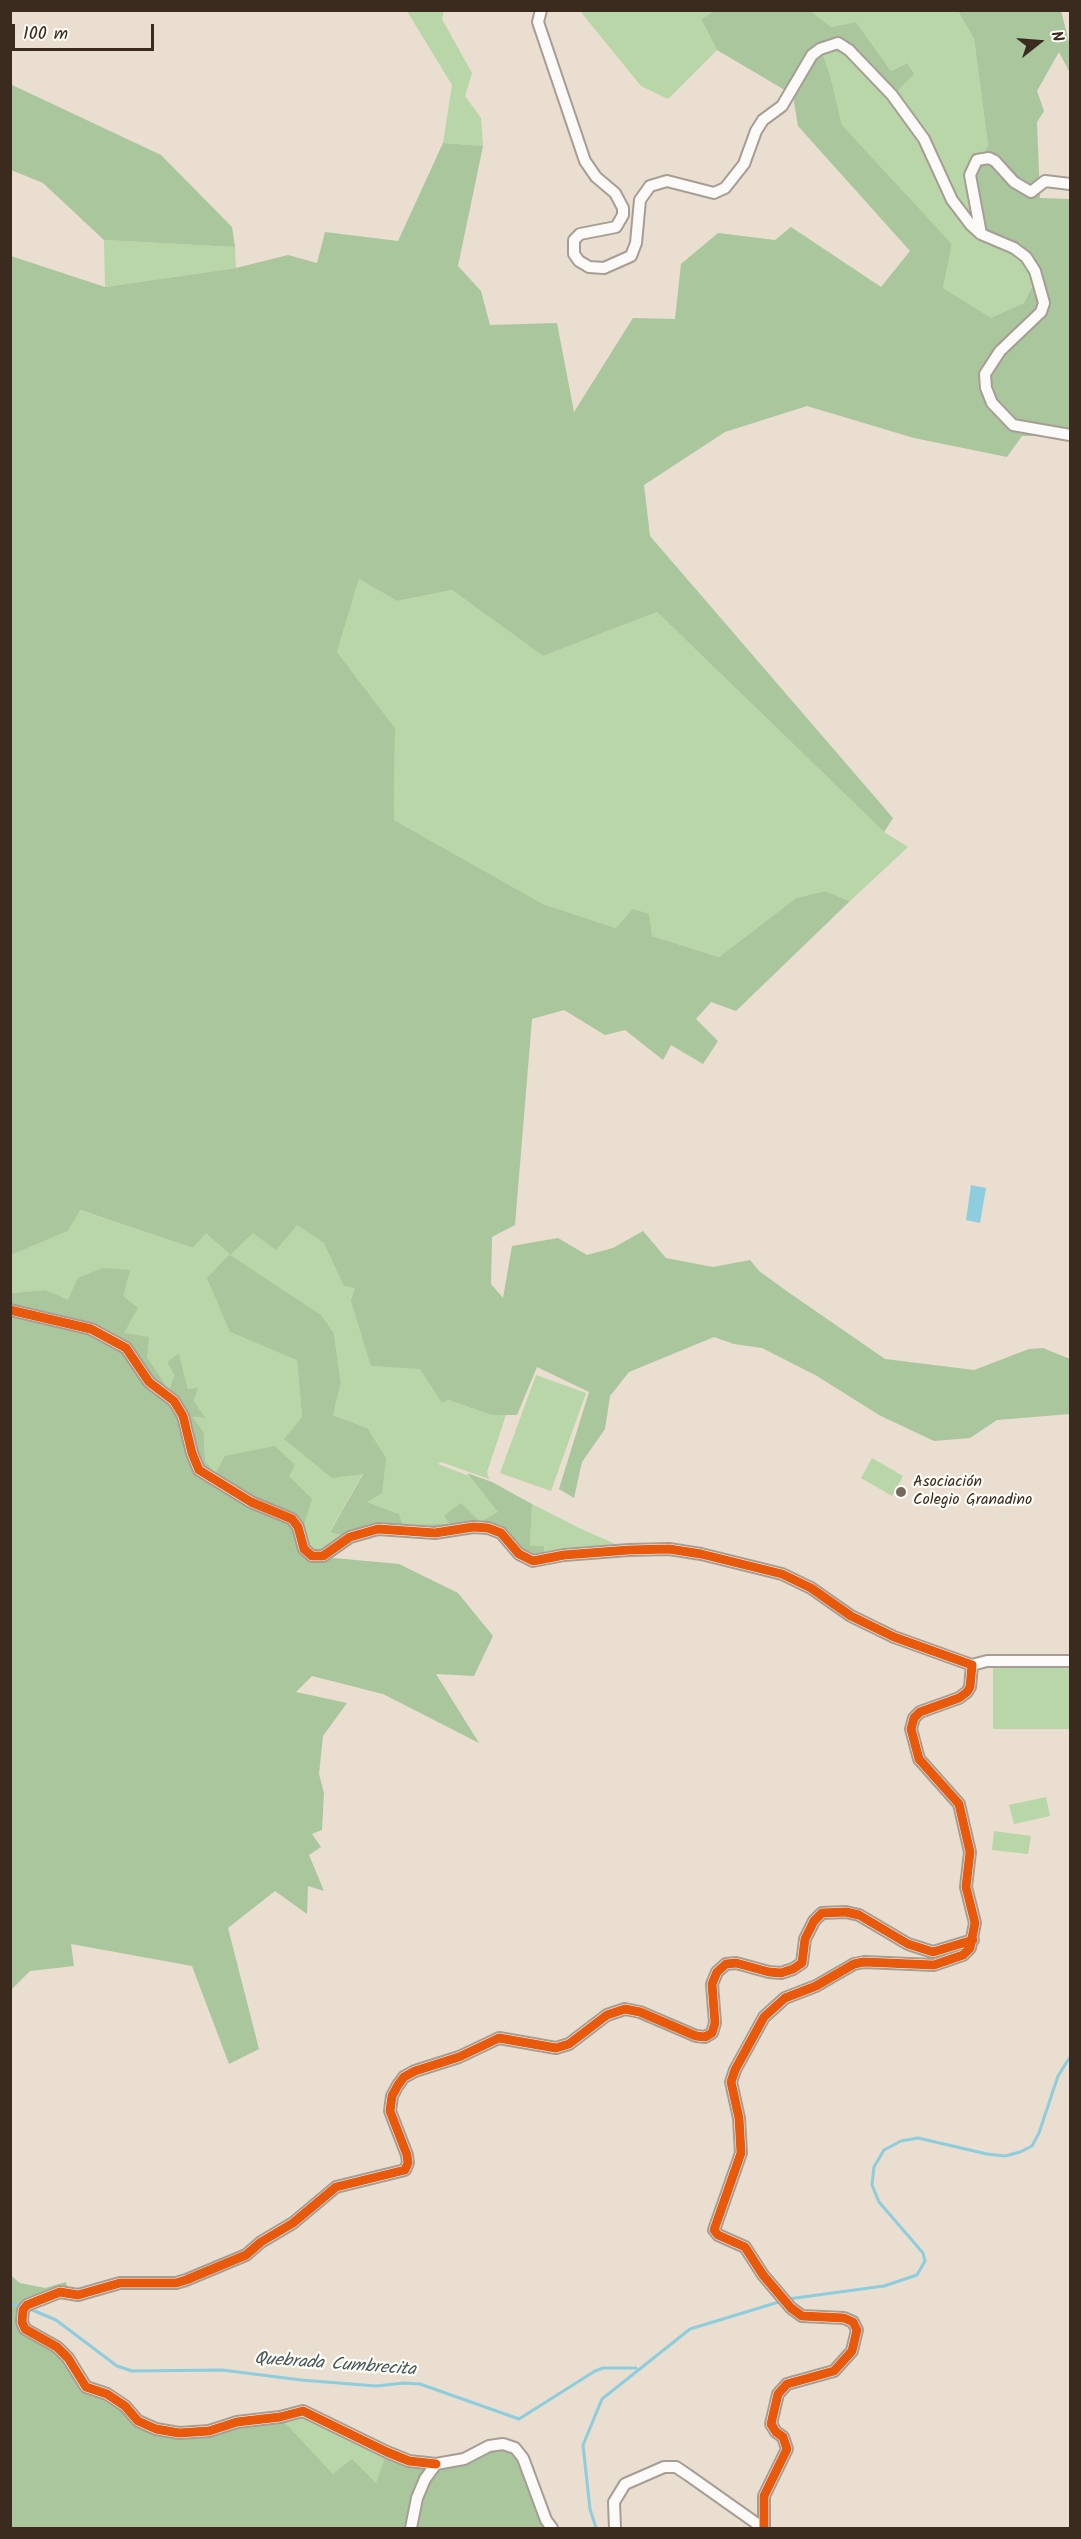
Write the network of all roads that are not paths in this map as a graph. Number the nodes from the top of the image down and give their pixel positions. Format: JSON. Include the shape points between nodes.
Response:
{"nodes":[{"id":1,"x":541,"y":10,"type":"edge"},
{"id":2,"x":1071,"y":184,"type":"edge"},
{"id":3,"x":981,"y":234,"type":"junction"},
{"id":4,"x":1071,"y":435,"type":"edge"},
{"id":5,"x":10,"y":1310,"type":"edge"},
{"id":6,"x":1071,"y":1661,"type":"edge"},
{"id":7,"x":972,"y":1665,"type":"junction"},
{"id":8,"x":973,"y":1940,"type":"junction"},
{"id":9,"x":436,"y":2464,"type":"junction"},
{"id":10,"x":411,"y":2529,"type":"edge"},
{"id":11,"x":552,"y":2529,"type":"edge"},
{"id":12,"x":615,"y":2529,"type":"edge"},
{"id":13,"x":764,"y":2529,"type":"edge"}],
"edges":[{"from":1,"to":3,"type":"street","via":[[538,22],[585,161],[615,193],[623,208],[616,227],[580,234],[574,240],[574,254],[589,267],[604,268],[631,256],[640,200],[650,186],[667,181],[714,193],[725,188],[744,164],[760,126],[782,106],[812,55],[838,43],[892,95],[924,139],[952,200]]},
{"from":2,"to":3,"type":"street","via":[[1045,181],[1031,192],[1014,182],[995,161],[977,160],[970,175]]},
{"from":3,"to":4,"type":"street","via":[[1026,257],[1035,271],[1044,303],[1035,321],[1000,351],[985,374],[992,403],[1013,425]]},
{"from":5,"to":7,"type":"street","via":[[91,1329],[126,1348],[149,1382],[174,1401],[183,1416],[200,1470],[251,1503],[291,1519],[298,1527],[304,1549],[312,1556],[322,1556],[350,1537],[378,1529],[435,1533],[473,1527],[501,1533],[519,1554],[533,1561],[629,1550],[669,1549],[701,1554],[782,1574],[894,1637]]},
{"from":6,"to":7,"type":"street","via":[[987,1661]]},
{"from":7,"to":8,"type":"street","via":[[967,1692],[920,1712],[911,1729],[919,1759],[959,1804],[970,1852],[966,1887],[975,1923]]},
{"from":8,"to":9,"type":"street","via":[[933,1952],[908,1944],[859,1915],[822,1913],[804,1939],[802,1963],[793,1969],[769,1972],[736,1963],[726,1964],[717,1972],[712,1984],[715,2023],[712,2033],[705,2037],[625,2009],[607,2014],[569,2044],[556,2048],[499,2038],[459,2057],[415,2071],[398,2085],[390,2111],[407,2154],[405,2170],[336,2187],[246,2255],[186,2280],[120,2283],[78,2295],[60,2292],[23,2310],[24,2329],[57,2347],[86,2387],[107,2394],[138,2421],[156,2429],[179,2433],[208,2431],[303,2411],[409,2461]]},
{"from":8,"to":13,"type":"street","via":[[963,1955],[950,1961],[934,1965],[854,1964],[785,1998],[764,2017],[735,2070],[732,2094],[739,2118],[741,2153],[714,2230],[745,2247],[763,2275],[802,2316],[844,2318],[853,2322],[857,2330],[852,2351],[834,2371],[787,2384],[778,2394],[771,2424],[783,2437],[787,2449],[764,2496]]},
{"from":9,"to":10,"type":"street","via":[[417,2498]]},
{"from":9,"to":11,"type":"street","via":[[464,2459],[489,2446],[503,2444],[515,2448],[523,2458]]},
{"from":12,"to":13,"type":"street","via":[[614,2502],[625,2484],[664,2467],[676,2467]]}]}
